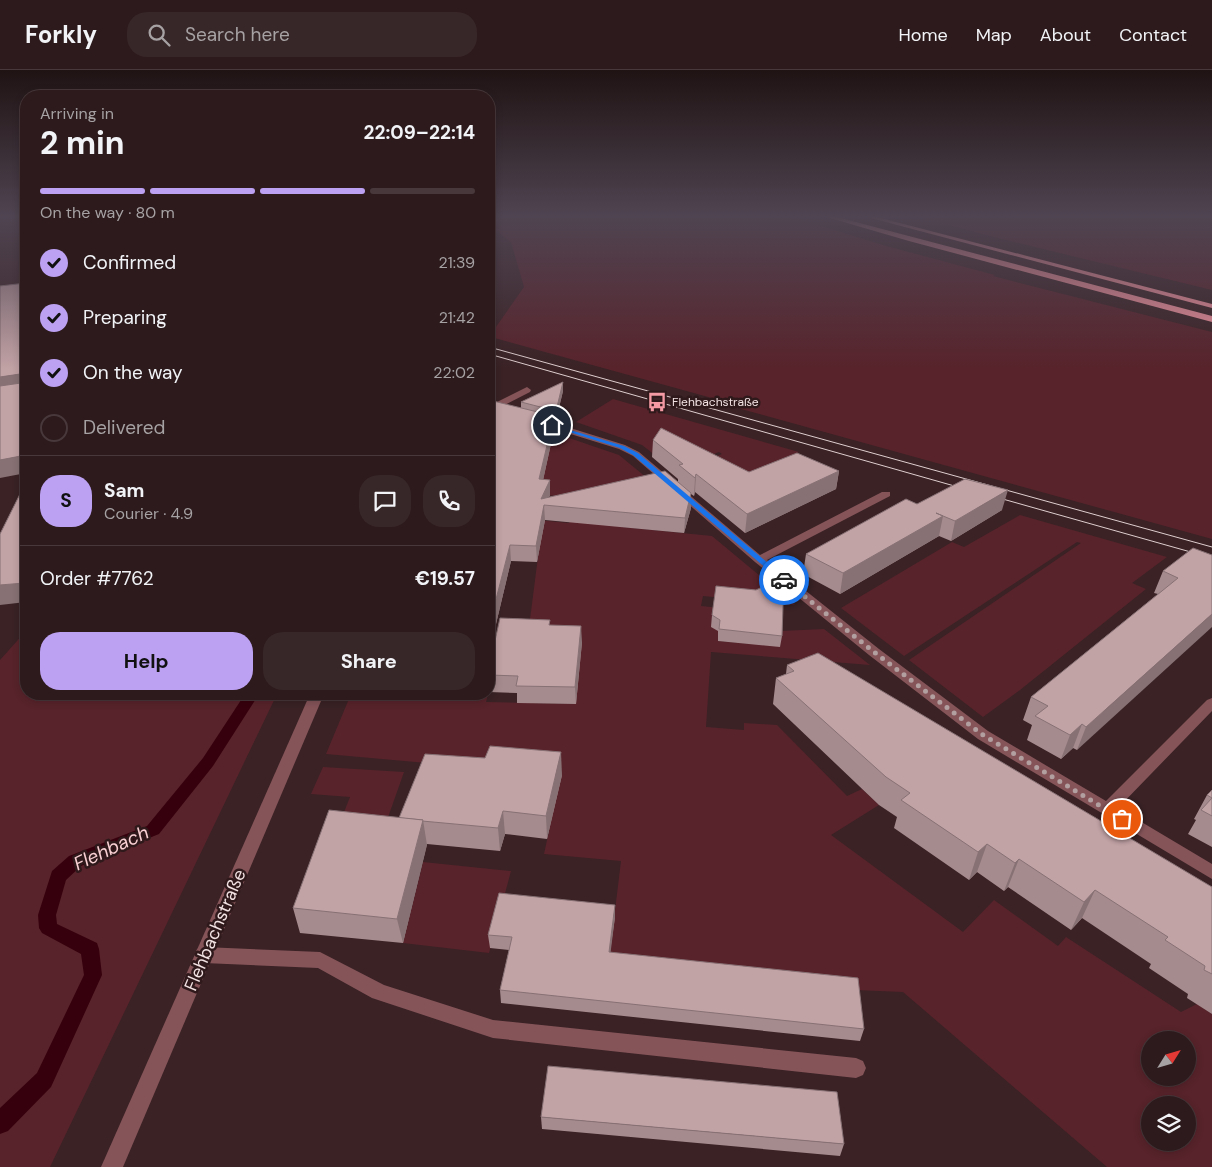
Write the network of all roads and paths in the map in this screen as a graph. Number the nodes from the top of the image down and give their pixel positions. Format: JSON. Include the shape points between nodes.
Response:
{"nodes":[{"id":1,"x":1015,"y":267,"type":"edge"},
{"id":2,"x":1063,"y":267,"type":"edge"},
{"id":3,"x":1212,"y":306,"type":"edge"},
{"id":4,"x":1212,"y":319,"type":"edge"},
{"id":5,"x":527,"y":390,"type":"dead end"},
{"id":6,"x":495,"y":406,"type":"edge"},
{"id":7,"x":495,"y":409,"type":"edge"},
{"id":8,"x":509,"y":413,"type":"edge"},
{"id":9,"x":527,"y":417,"type":"edge"},
{"id":10,"x":886,"y":494,"type":"dead end"},
{"id":11,"x":759,"y":560,"type":"junction"},
{"id":12,"x":314,"y":700,"type":"edge"},
{"id":13,"x":1212,"y":704,"type":"edge"},
{"id":14,"x":1107,"y":810,"type":"junction"},
{"id":15,"x":1212,"y":872,"type":"edge"},
{"id":16,"x":204,"y":955,"type":"junction"},
{"id":17,"x":856,"y":1068,"type":"dead end"},
{"id":18,"x":112,"y":1167,"type":"edge"}],
"edges":[{"from":1,"to":4,"type":"highway"},
{"from":2,"to":3,"type":"highway"},
{"from":5,"to":6,"type":"street"},
{"from":7,"to":8,"type":"street"},
{"from":9,"to":11,"type":"street","via":[[629,450]]},
{"from":10,"to":11,"type":"street"},
{"from":11,"to":14,"type":"street","via":[[983,735]]},
{"from":12,"to":16,"type":"street","name":"Flehbachstraße"},
{"from":13,"to":14,"type":"street"},
{"from":14,"to":15,"type":"street"},
{"from":16,"to":17,"type":"street","via":[[320,960],[379,992],[493,1029]]},
{"from":16,"to":18,"type":"street","name":"Flehbachstraße"}]}
